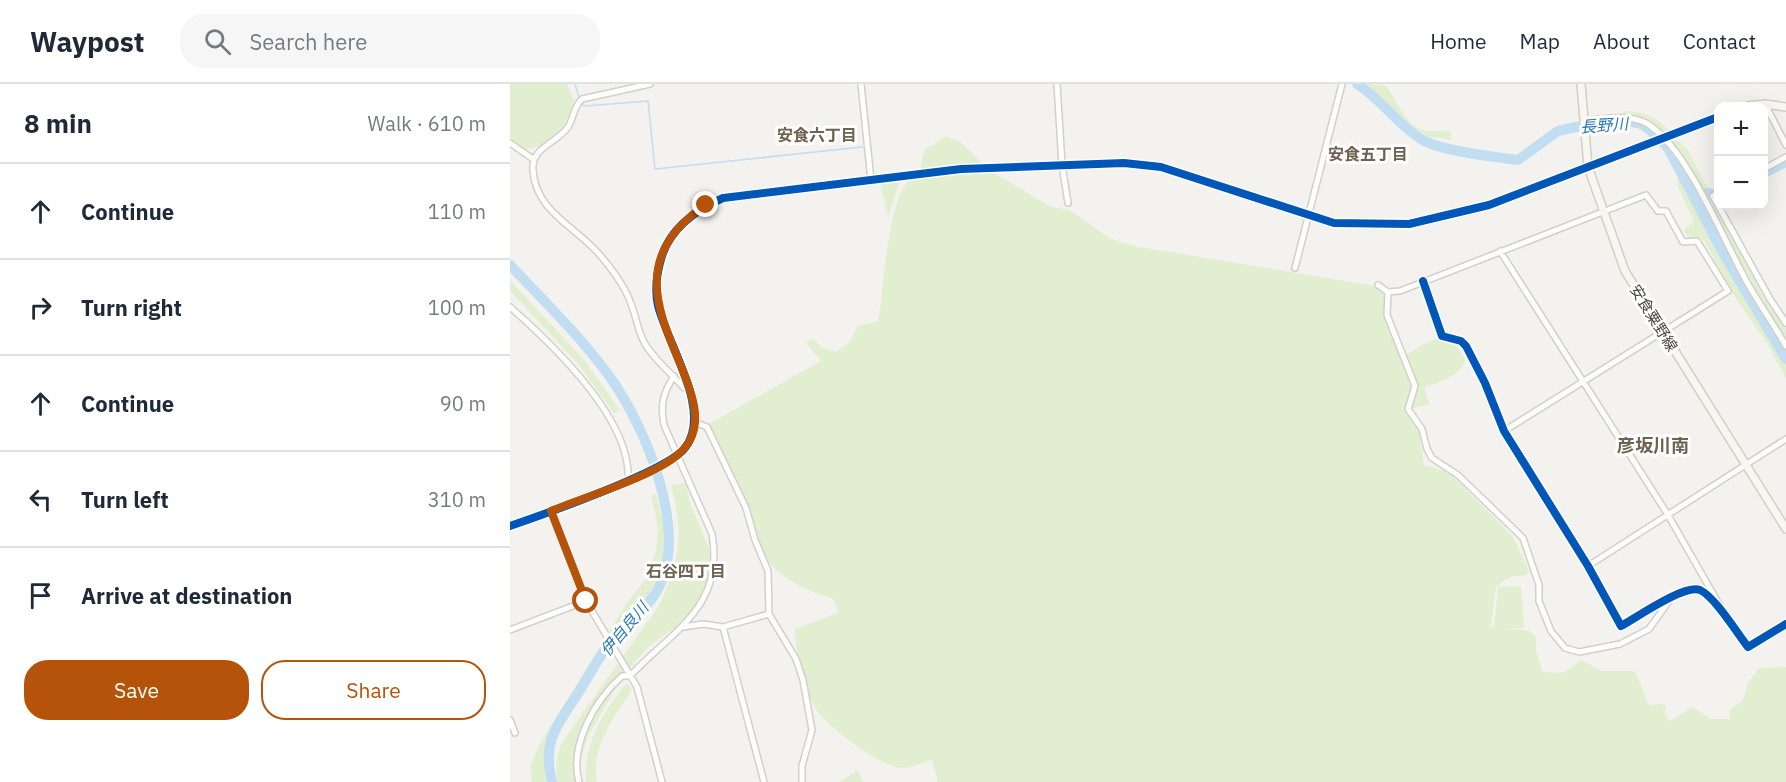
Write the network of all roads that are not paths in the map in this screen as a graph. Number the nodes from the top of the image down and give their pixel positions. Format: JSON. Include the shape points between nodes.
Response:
{"nodes":[{"id":1,"x":650,"y":84,"type":"edge"},
{"id":2,"x":861,"y":84,"type":"edge"},
{"id":3,"x":1057,"y":84,"type":"edge"},
{"id":4,"x":1342,"y":84,"type":"edge"},
{"id":5,"x":1581,"y":84,"type":"edge"},
{"id":6,"x":1768,"y":104,"type":"edge"},
{"id":7,"x":1786,"y":106,"type":"edge"},
{"id":8,"x":1768,"y":110,"type":"edge"},
{"id":9,"x":1714,"y":119,"type":"edge"},
{"id":10,"x":1583,"y":122,"type":"junction"},
{"id":11,"x":1663,"y":137,"type":"junction"},
{"id":12,"x":510,"y":143,"type":"edge"},
{"id":13,"x":1786,"y":145,"type":"edge"},
{"id":14,"x":1786,"y":157,"type":"edge"},
{"id":15,"x":533,"y":159,"type":"junction"},
{"id":16,"x":1062,"y":165,"type":"junction"},
{"id":17,"x":1588,"y":167,"type":"junction"},
{"id":18,"x":1768,"y":167,"type":"edge"},
{"id":19,"x":872,"y":180,"type":"junction"},
{"id":20,"x":1068,"y":203,"type":"dead end"},
{"id":21,"x":1721,"y":210,"type":"edge"},
{"id":22,"x":1602,"y":211,"type":"junction"},
{"id":23,"x":1310,"y":216,"type":"junction"},
{"id":24,"x":1500,"y":251,"type":"junction"},
{"id":25,"x":1295,"y":268,"type":"dead end"},
{"id":26,"x":1423,"y":281,"type":"junction"},
{"id":27,"x":1378,"y":285,"type":"dead end"},
{"id":28,"x":1388,"y":292,"type":"junction"},
{"id":29,"x":510,"y":307,"type":"edge"},
{"id":30,"x":1786,"y":323,"type":"edge"},
{"id":31,"x":1662,"y":332,"type":"junction"},
{"id":32,"x":1786,"y":346,"type":"edge"},
{"id":33,"x":674,"y":376,"type":"junction"},
{"id":34,"x":1583,"y":383,"type":"junction"},
{"id":35,"x":689,"y":389,"type":"junction"},
{"id":36,"x":694,"y":422,"type":"junction"},
{"id":37,"x":1504,"y":431,"type":"junction"},
{"id":38,"x":1786,"y":439,"type":"edge"},
{"id":39,"x":677,"y":455,"type":"junction"},
{"id":40,"x":1745,"y":464,"type":"junction"},
{"id":41,"x":630,"y":479,"type":"junction"},
{"id":42,"x":551,"y":511,"type":"junction"},
{"id":43,"x":1668,"y":515,"type":"junction"},
{"id":44,"x":510,"y":526,"type":"edge"},
{"id":45,"x":1786,"y":529,"type":"edge"},
{"id":46,"x":1588,"y":566,"type":"junction"},
{"id":47,"x":1672,"y":597,"type":"junction"},
{"id":48,"x":586,"y":601,"type":"junction"},
{"id":49,"x":769,"y":614,"type":"junction"},
{"id":50,"x":1786,"y":624,"type":"edge"},
{"id":51,"x":681,"y":627,"type":"junction"},
{"id":52,"x":723,"y":627,"type":"junction"},
{"id":53,"x":510,"y":630,"type":"edge"},
{"id":54,"x":1735,"y":631,"type":"junction"},
{"id":55,"x":628,"y":673,"type":"junction"},
{"id":56,"x":510,"y":720,"type":"edge"},
{"id":57,"x":515,"y":733,"type":"dead end"},
{"id":58,"x":579,"y":782,"type":"edge"},
{"id":59,"x":662,"y":782,"type":"edge"},
{"id":60,"x":764,"y":782,"type":"edge"},
{"id":61,"x":802,"y":782,"type":"edge"}],
"edges":[{"from":1,"to":15,"type":"street","via":[[582,99],[565,130]]},
{"from":2,"to":19,"type":"street"},
{"from":3,"to":16,"type":"street"},
{"from":4,"to":23,"type":"street"},
{"from":5,"to":10,"type":"street","name":"安食粟野線"},
{"from":6,"to":7,"type":"street"},
{"from":8,"to":13,"type":"street"},
{"from":9,"to":11,"type":"street"},
{"from":10,"to":11,"type":"street","via":[[1632,118]]},
{"from":10,"to":17,"type":"street","name":"安食粟野線"},
{"from":11,"to":17,"type":"street"},
{"from":11,"to":32,"type":"street","via":[[1683,163],[1748,285]]},
{"from":12,"to":15,"type":"street"},
{"from":14,"to":18,"type":"street"},
{"from":15,"to":33,"type":"street","via":[[535,186],[543,202],[592,246],[611,269],[626,292],[647,347]]},
{"from":16,"to":19,"type":"street","via":[[989,167]]},
{"from":16,"to":20,"type":"street"},
{"from":16,"to":23,"type":"street","via":[[1161,167]]},
{"from":17,"to":22,"type":"street","name":"安食粟野線"},
{"from":17,"to":23,"type":"street","via":[[1488,205],[1434,220],[1383,225],[1334,223]]},
{"from":19,"to":35,"type":"street","via":[[723,198],[698,210],[679,227],[664,250],[656,286],[665,327]]},
{"from":21,"to":30,"type":"street"},
{"from":22,"to":24,"type":"street"},
{"from":22,"to":31,"type":"street","name":"安食粟野線","via":[[1625,271]]},
{"from":22,"to":31,"type":"street","via":[[1646,195],[1658,211],[1665,211],[1683,242],[1697,241],[1728,291]]},
{"from":23,"to":25,"type":"street"},
{"from":24,"to":26,"type":"street"},
{"from":24,"to":34,"type":"street"},
{"from":26,"to":28,"type":"street"},
{"from":26,"to":37,"type":"street","via":[[1442,336],[1466,346]]},
{"from":27,"to":28,"type":"street"},
{"from":28,"to":47,"type":"street","via":[[1387,315],[1415,386],[1408,409],[1422,429],[1426,449],[1523,538],[1539,585],[1539,601],[1551,631],[1564,648],[1579,652],[1620,644],[1649,628]]},
{"from":29,"to":41,"type":"street","via":[[561,353],[590,391],[620,441]]},
{"from":31,"to":34,"type":"street"},
{"from":31,"to":40,"type":"street","name":"安食粟野線"},
{"from":33,"to":35,"type":"street"},
{"from":33,"to":39,"type":"street","via":[[660,406]]},
{"from":34,"to":37,"type":"street"},
{"from":34,"to":43,"type":"street"},
{"from":35,"to":36,"type":"street"},
{"from":36,"to":39,"type":"street","via":[[690,439]]},
{"from":36,"to":49,"type":"street","via":[[707,427],[746,508],[768,571]]},
{"from":37,"to":46,"type":"street"},
{"from":38,"to":40,"type":"street"},
{"from":39,"to":41,"type":"street"},
{"from":39,"to":51,"type":"street","via":[[712,534],[715,553],[711,585],[704,601]]},
{"from":40,"to":43,"type":"street"},
{"from":40,"to":45,"type":"street","name":"安食粟野線"},
{"from":41,"to":42,"type":"street"},
{"from":42,"to":44,"type":"street"},
{"from":42,"to":48,"type":"street"},
{"from":43,"to":46,"type":"street"},
{"from":43,"to":54,"type":"street"},
{"from":46,"to":47,"type":"street","via":[[1622,626]]},
{"from":47,"to":54,"type":"street","via":[[1700,590]]},
{"from":48,"to":53,"type":"street"},
{"from":48,"to":55,"type":"street"},
{"from":49,"to":52,"type":"street"},
{"from":49,"to":61,"type":"street","via":[[796,659],[810,713],[812,730],[802,766]]},
{"from":50,"to":54,"type":"street","via":[[1748,646]]},
{"from":51,"to":52,"type":"street"},
{"from":51,"to":55,"type":"street"},
{"from":52,"to":60,"type":"street"},
{"from":55,"to":58,"type":"street","via":[[608,688],[590,718],[575,764]]},
{"from":55,"to":59,"type":"street","via":[[637,687]]},
{"from":56,"to":57,"type":"street"}]}
